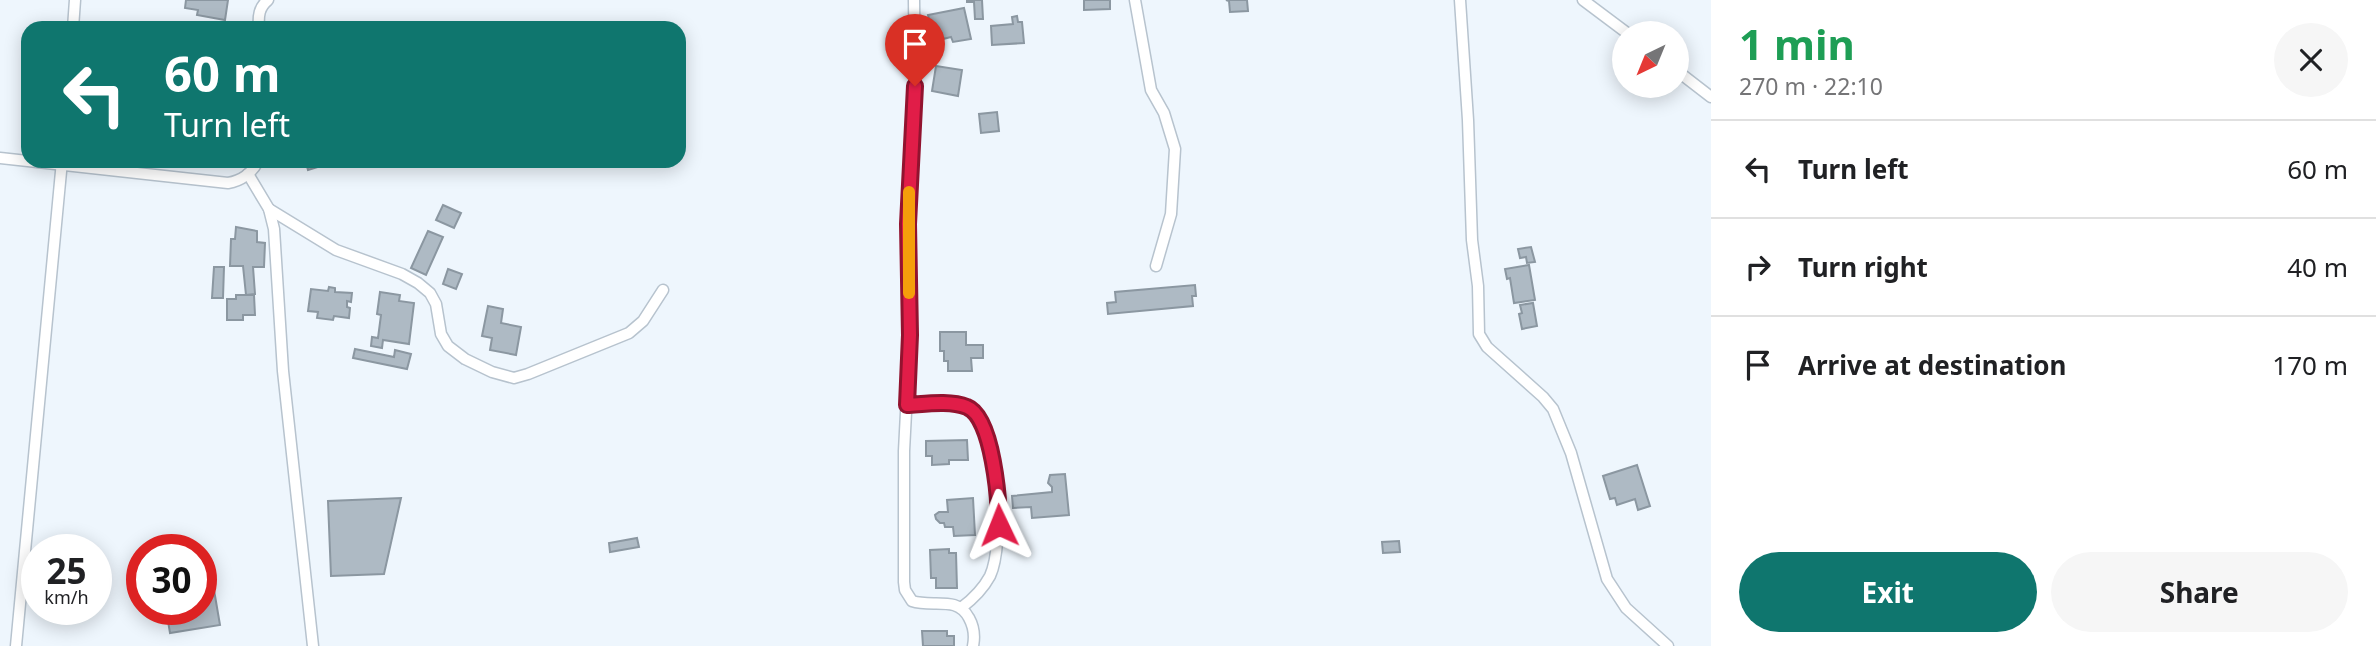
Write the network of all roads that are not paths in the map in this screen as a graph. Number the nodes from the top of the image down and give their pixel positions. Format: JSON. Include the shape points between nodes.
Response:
{"nodes":[{"id":1,"x":75,"y":0,"type":"edge"},
{"id":2,"x":258,"y":0,"type":"edge"},
{"id":3,"x":268,"y":0,"type":"edge"},
{"id":4,"x":914,"y":0,"type":"edge"},
{"id":5,"x":1135,"y":0,"type":"edge"},
{"id":6,"x":1460,"y":0,"type":"edge"},
{"id":7,"x":1583,"y":0,"type":"edge"},
{"id":8,"x":259,"y":13,"type":"junction"},
{"id":9,"x":74,"y":21,"type":"edge"},
{"id":10,"x":259,"y":21,"type":"edge"},
{"id":11,"x":1612,"y":22,"type":"edge"},
{"id":12,"x":1689,"y":80,"type":"edge"},
{"id":13,"x":1711,"y":97,"type":"edge"},
{"id":14,"x":0,"y":159,"type":"edge"},
{"id":15,"x":21,"y":160,"type":"edge"},
{"id":16,"x":62,"y":168,"type":"edge"},
{"id":17,"x":104,"y":168,"type":"edge"},
{"id":18,"x":253,"y":168,"type":"edge"},
{"id":19,"x":248,"y":174,"type":"junction"},
{"id":20,"x":269,"y":209,"type":"junction"},
{"id":21,"x":1156,"y":265,"type":"dead end"},
{"id":22,"x":663,"y":290,"type":"dead end"},
{"id":23,"x":907,"y":405,"type":"junction"},
{"id":24,"x":961,"y":608,"type":"junction"},
{"id":25,"x":16,"y":646,"type":"edge"},
{"id":26,"x":313,"y":646,"type":"edge"},
{"id":27,"x":973,"y":646,"type":"edge"},
{"id":28,"x":1668,"y":646,"type":"edge"}],
"edges":[{"from":1,"to":9,"type":"street"},
{"from":2,"to":8,"type":"street"},
{"from":3,"to":8,"type":"street"},
{"from":4,"to":23,"type":"street"},
{"from":5,"to":21,"type":"street","via":[[1151,90],[1175,149],[1171,214]]},
{"from":6,"to":28,"type":"street","via":[[1479,334],[1553,409],[1571,453],[1607,579],[1626,608]]},
{"from":7,"to":11,"type":"street"},
{"from":8,"to":10,"type":"street"},
{"from":12,"to":13,"type":"street"},
{"from":14,"to":15,"type":"street"},
{"from":16,"to":25,"type":"street"},
{"from":17,"to":19,"type":"street","via":[[228,183]]},
{"from":18,"to":19,"type":"street"},
{"from":19,"to":20,"type":"street"},
{"from":20,"to":22,"type":"street","via":[[336,250],[418,283],[436,304],[448,346],[465,359],[514,378],[629,333],[643,321]]},
{"from":20,"to":26,"type":"street"},
{"from":23,"to":24,"type":"street","via":[[905,590],[918,603]]},
{"from":23,"to":24,"type":"street","via":[[965,406],[979,420],[988,442],[999,501],[997,553],[983,587]]},
{"from":24,"to":27,"type":"street","via":[[975,633]]}]}
